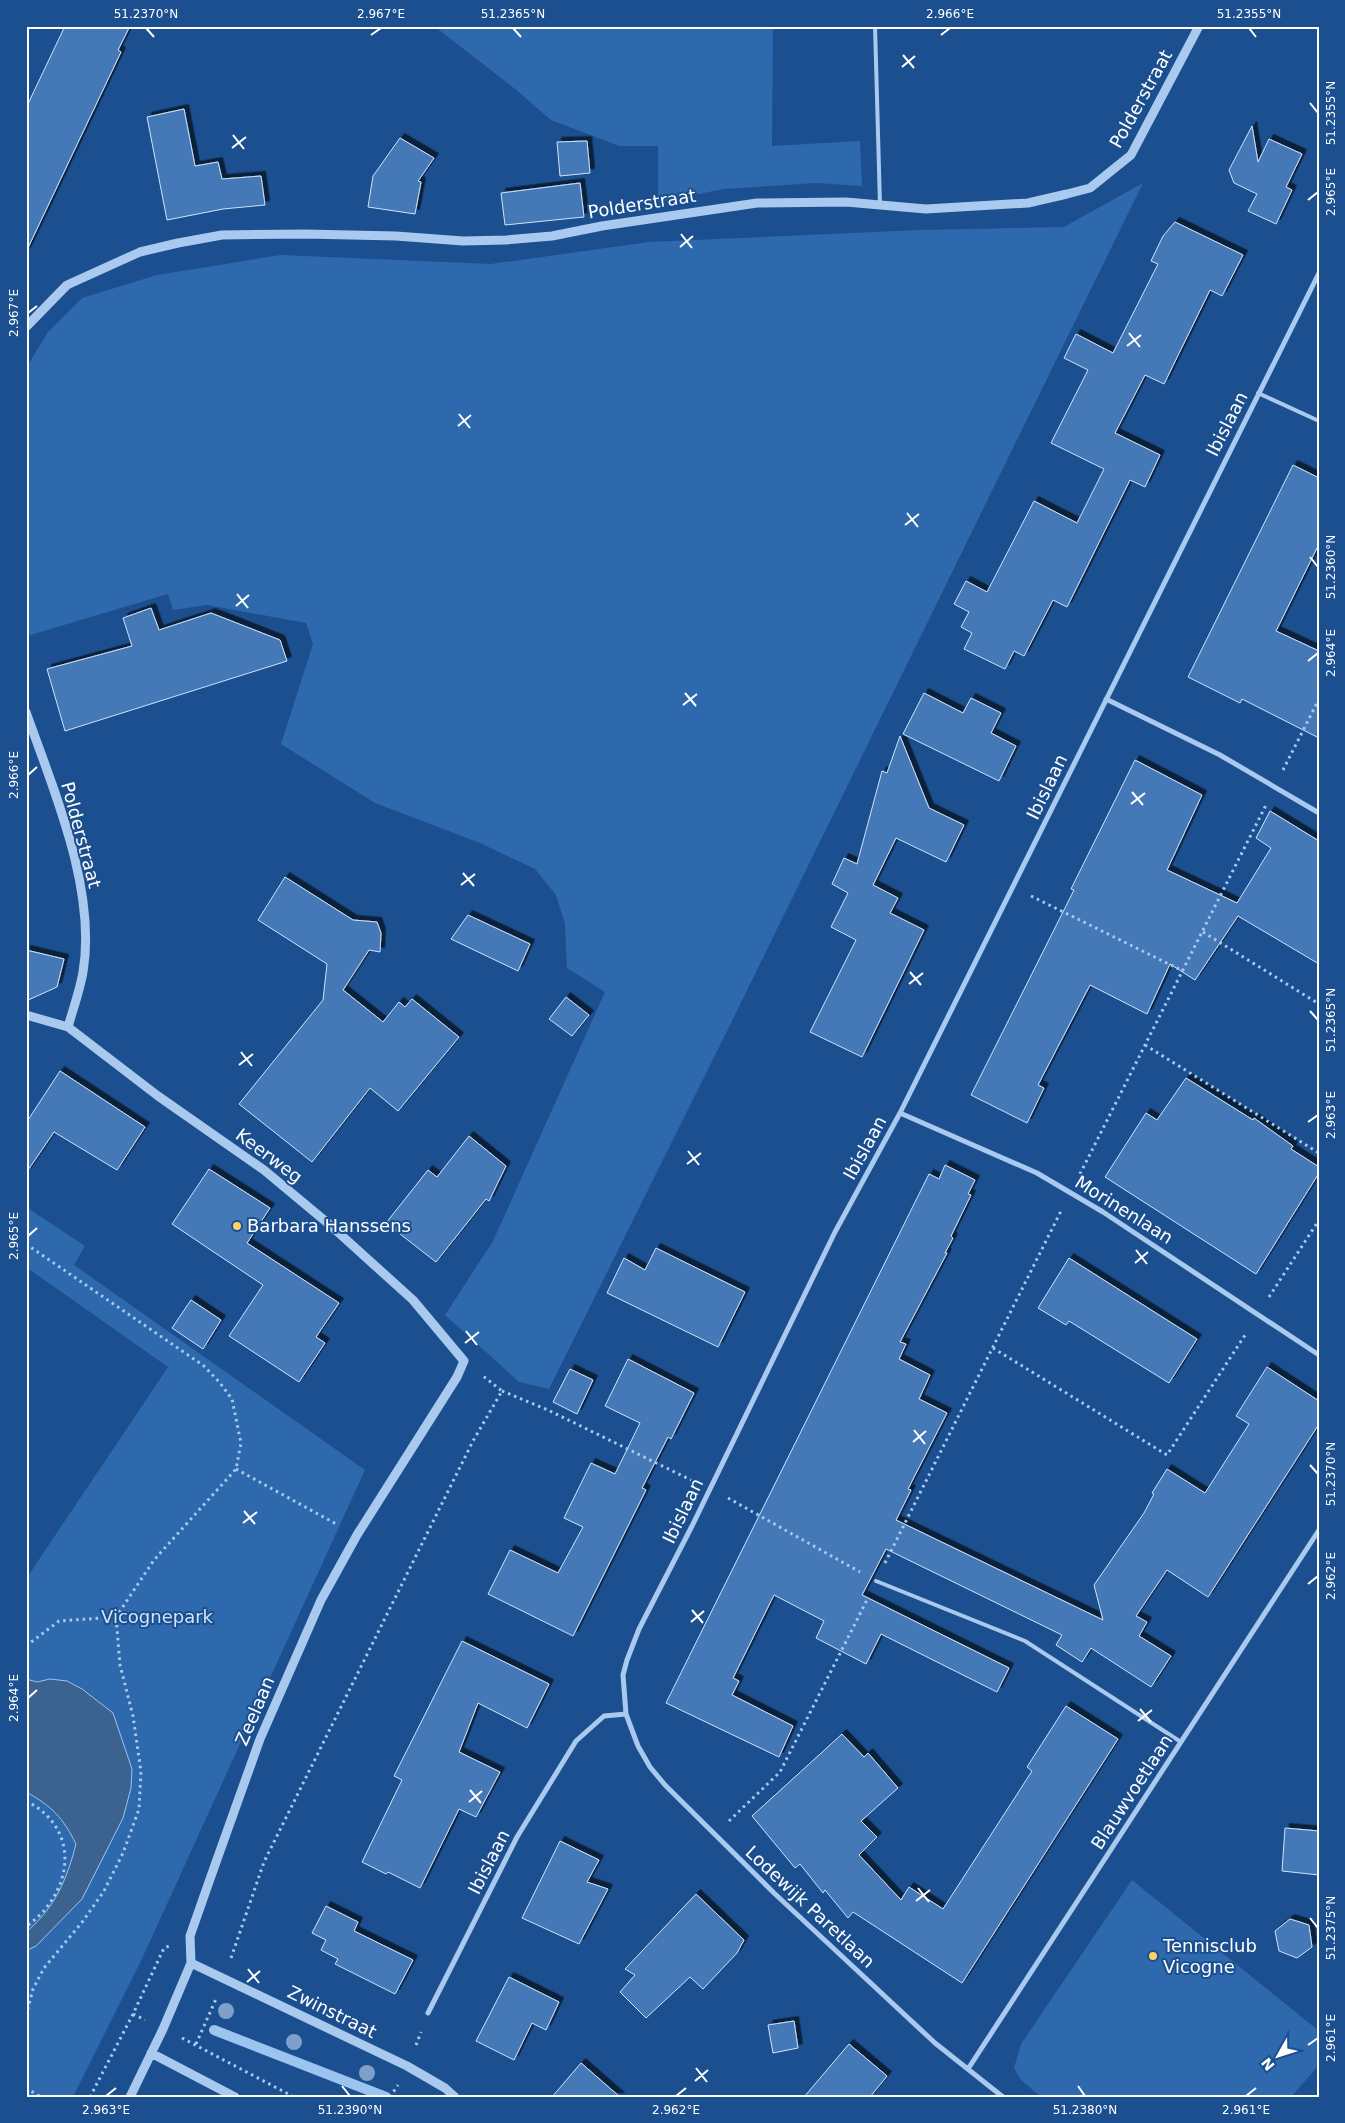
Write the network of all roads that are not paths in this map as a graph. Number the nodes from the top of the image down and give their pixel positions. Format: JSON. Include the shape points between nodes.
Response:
{"nodes":[{"id":1,"x":875,"y":26,"type":"edge"},
{"id":2,"x":1199,"y":26,"type":"edge"},
{"id":3,"x":880,"y":205,"type":"junction"},
{"id":4,"x":1319,"y":272,"type":"edge"},
{"id":5,"x":26,"y":327,"type":"edge"},
{"id":6,"x":1258,"y":393,"type":"junction"},
{"id":7,"x":1319,"y":421,"type":"edge"},
{"id":8,"x":1106,"y":699,"type":"junction"},
{"id":9,"x":26,"y":712,"type":"edge"},
{"id":10,"x":1319,"y":813,"type":"edge"},
{"id":11,"x":26,"y":1015,"type":"edge"},
{"id":12,"x":68,"y":1027,"type":"junction"},
{"id":13,"x":900,"y":1113,"type":"junction"},
{"id":14,"x":1319,"y":1355,"type":"edge"},
{"id":15,"x":464,"y":1361,"type":"joint"},
{"id":16,"x":1319,"y":1530,"type":"edge"},
{"id":17,"x":876,"y":1581,"type":"road end"},
{"id":18,"x":626,"y":1714,"type":"junction"},
{"id":19,"x":1181,"y":1742,"type":"junction"},
{"id":20,"x":191,"y":1962,"type":"junction"},
{"id":21,"x":428,"y":2013,"type":"road end"},
{"id":22,"x":152,"y":2053,"type":"junction"},
{"id":23,"x":968,"y":2068,"type":"junction"},
{"id":24,"x":130,"y":2097,"type":"edge"},
{"id":25,"x":235,"y":2097,"type":"edge"},
{"id":26,"x":455,"y":2097,"type":"edge"},
{"id":27,"x":1003,"y":2097,"type":"edge"}],
"edges":[{"from":1,"to":3,"type":"lane"},
{"from":2,"to":3,"type":"street","name":"Polderstraat","via":[[1131,155],[1090,188],[1028,203],[926,209]]},
{"from":3,"to":5,"type":"street","name":"Polderstraat","via":[[804,201],[757,203],[552,236],[506,240],[222,235],[140,252],[67,285]]},
{"from":4,"to":6,"type":"street","name":"Ibislaan"},
{"from":6,"to":7,"type":"lane"},
{"from":6,"to":8,"type":"street","name":"Ibislaan"},
{"from":8,"to":10,"type":"street","via":[[1220,755]]},
{"from":8,"to":13,"type":"street","name":"Ibislaan"},
{"from":9,"to":12,"type":"street","name":"Polderstraat","via":[[61,811],[81,883],[85,931],[83,971]]},
{"from":11,"to":12,"type":"street","name":"Keerweg"},
{"from":12,"to":15,"type":"street","name":"Keerweg","via":[[158,1096],[264,1170],[330,1225],[413,1300]]},
{"from":13,"to":14,"type":"street","name":"Morinenlaan","via":[[1028,1169],[1070,1192]]},
{"from":13,"to":18,"type":"street","name":"Ibislaan","via":[[835,1232],[636,1637],[624,1675]]},
{"from":15,"to":20,"type":"street","name":"Zeelaan","via":[[321,1600],[260,1739],[190,1936]]},
{"from":16,"to":19,"type":"street","name":"Blauwvoetlaan"},
{"from":17,"to":19,"type":"lane","via":[[1025,1641]]},
{"from":18,"to":21,"type":"street","name":"Ibislaan","via":[[604,1716],[576,1741],[517,1837]]},
{"from":18,"to":23,"type":"street","name":"Lodewijk Paretlaan","via":[[638,1746],[665,1785],[774,1893],[935,2043]]},
{"from":19,"to":23,"type":"street","name":"Blauwvoetlaan"},
{"from":20,"to":22,"type":"street","name":"Zeelaan"},
{"from":20,"to":26,"type":"street","name":"Zwinstraat","via":[[407,2066]]},
{"from":22,"to":24,"type":"street","name":"Zeelaan"},
{"from":22,"to":25,"type":"street"},
{"from":23,"to":27,"type":"street","name":"Lodewijk Paretlaan"}]}
